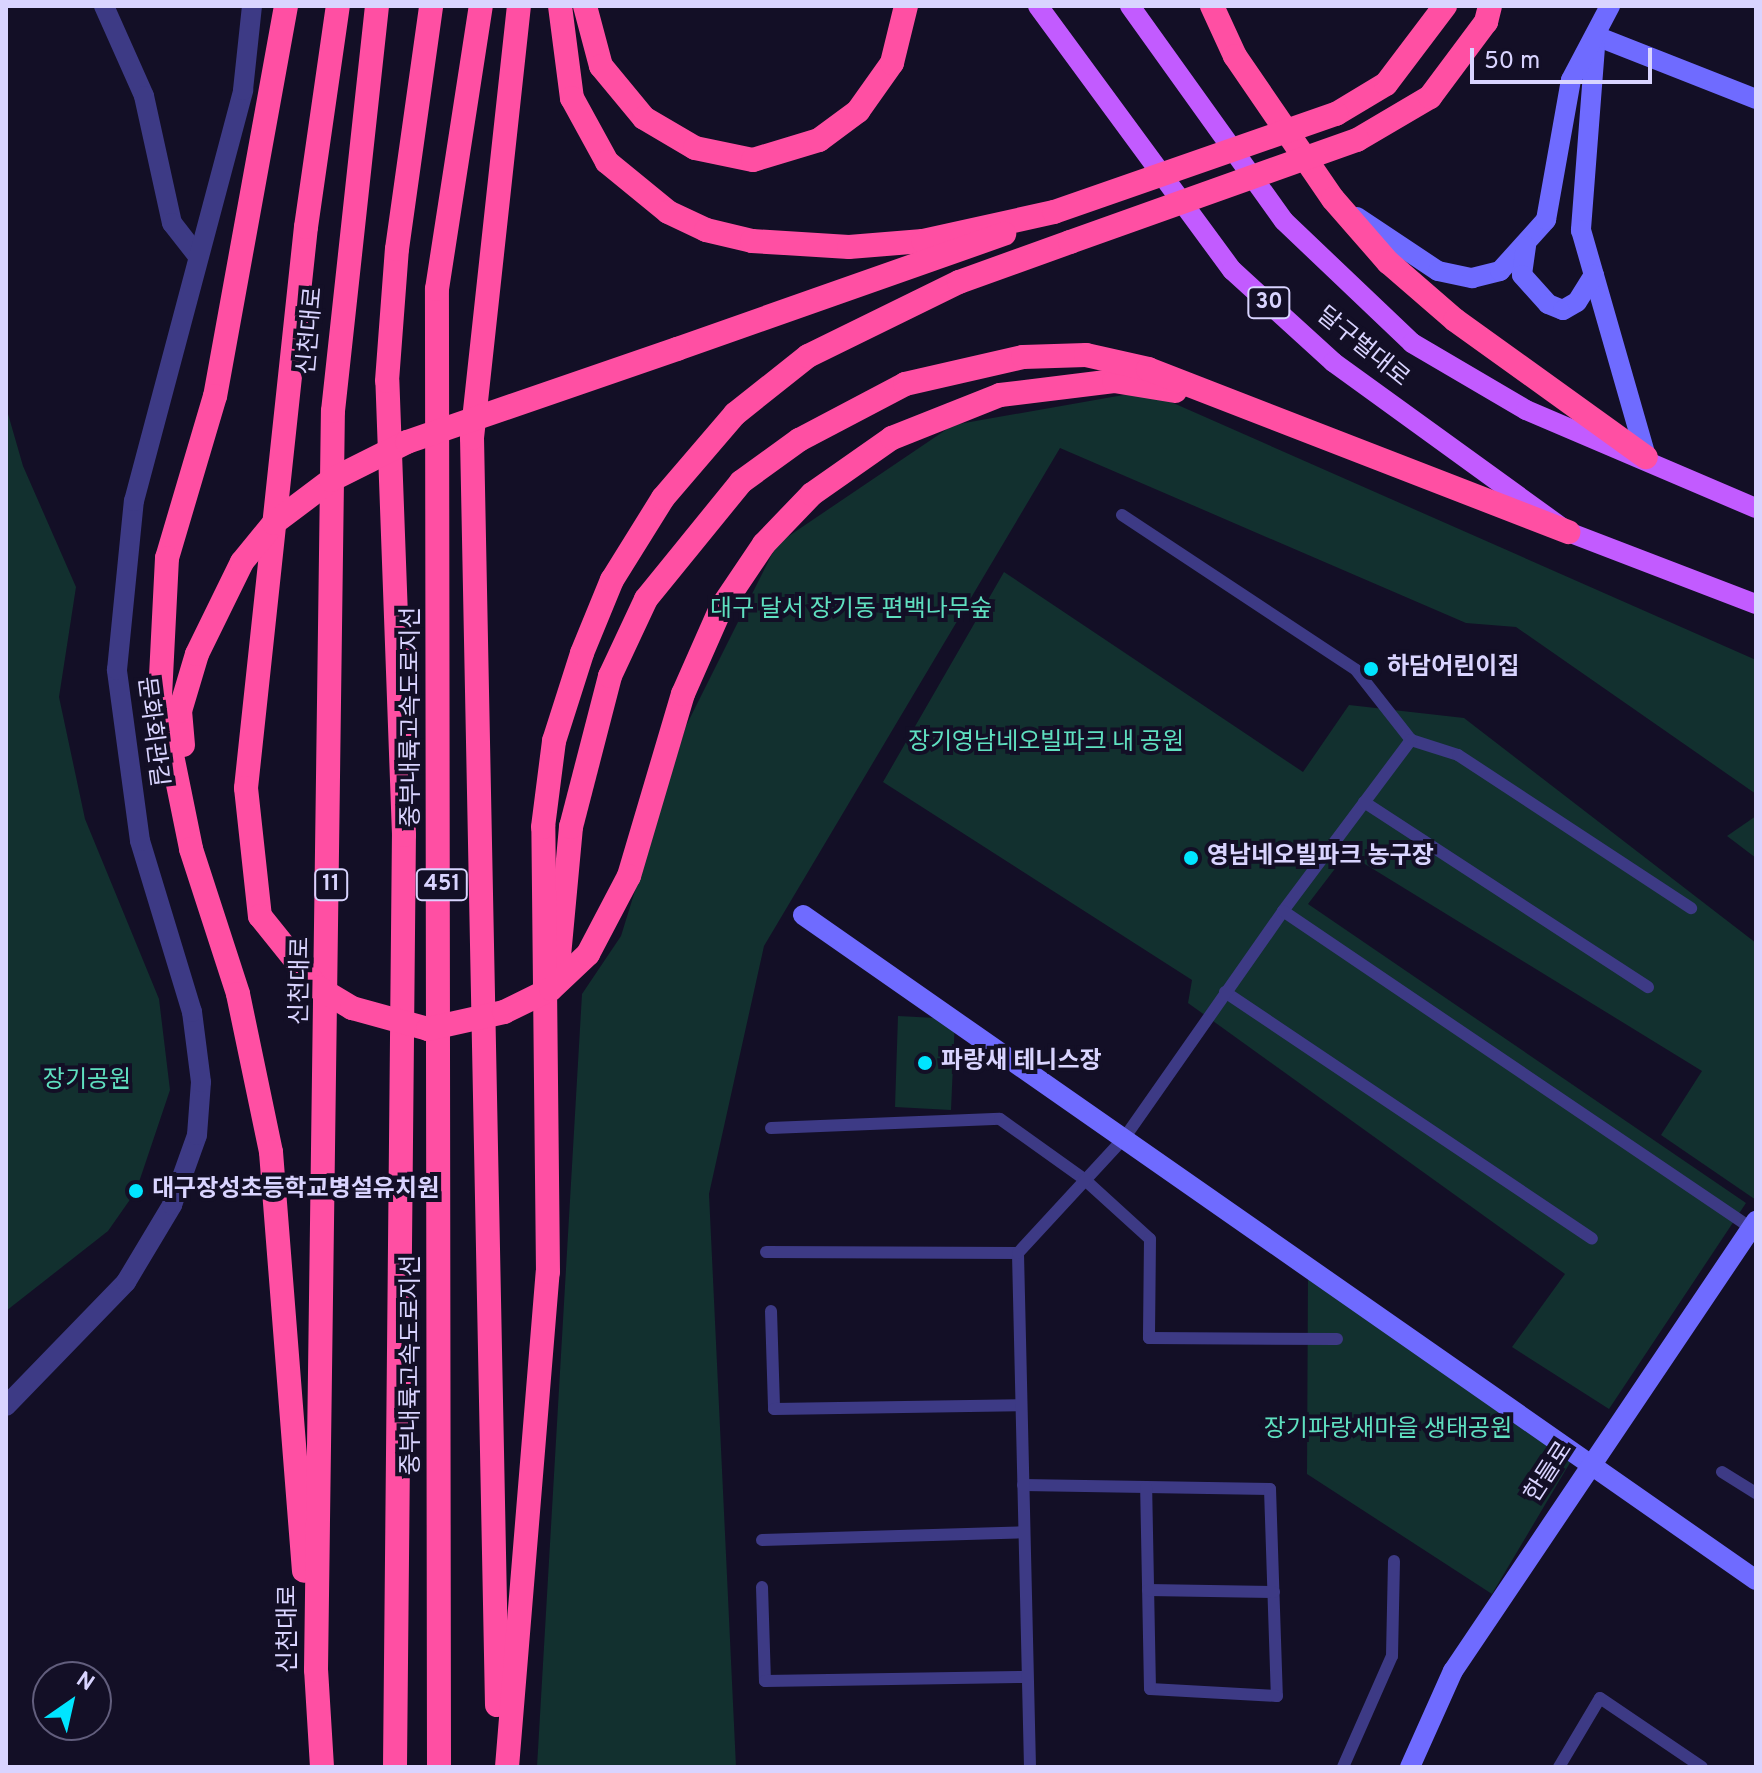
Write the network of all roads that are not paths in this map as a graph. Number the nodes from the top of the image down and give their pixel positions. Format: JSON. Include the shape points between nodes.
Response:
{"nodes":[{"id":1,"x":104,"y":6,"type":"edge"},
{"id":2,"x":252,"y":6,"type":"edge"},
{"id":3,"x":286,"y":6,"type":"edge"},
{"id":4,"x":338,"y":6,"type":"edge"},
{"id":5,"x":377,"y":6,"type":"edge"},
{"id":6,"x":431,"y":6,"type":"edge"},
{"id":7,"x":481,"y":6,"type":"edge"},
{"id":8,"x":519,"y":6,"type":"edge"},
{"id":9,"x":560,"y":6,"type":"edge"},
{"id":10,"x":585,"y":6,"type":"edge"},
{"id":11,"x":906,"y":6,"type":"edge"},
{"id":12,"x":1038,"y":6,"type":"edge"},
{"id":13,"x":1130,"y":6,"type":"edge"},
{"id":14,"x":1212,"y":6,"type":"edge"},
{"id":15,"x":1445,"y":6,"type":"edge"},
{"id":16,"x":1490,"y":6,"type":"edge"},
{"id":17,"x":1595,"y":6,"type":"edge"},
{"id":18,"x":1610,"y":6,"type":"edge"},
{"id":19,"x":1596,"y":36,"type":"junction"},
{"id":20,"x":1756,"y":99,"type":"edge"},
{"id":21,"x":1333,"y":199,"type":"junction"},
{"id":22,"x":1054,"y":212,"type":"junction"},
{"id":23,"x":1526,"y":246,"type":"junction"},
{"id":24,"x":197,"y":255,"type":"junction"},
{"id":25,"x":1594,"y":275,"type":"junction"},
{"id":26,"x":1218,"y":398,"type":"junction"},
{"id":27,"x":1646,"y":457,"type":"junction"},
{"id":28,"x":1756,"y":508,"type":"edge"},
{"id":29,"x":1122,"y":515,"type":"dead end"},
{"id":30,"x":1568,"y":532,"type":"junction"},
{"id":31,"x":1756,"y":604,"type":"edge"},
{"id":32,"x":1411,"y":740,"type":"junction"},
{"id":33,"x":1364,"y":802,"type":"junction"},
{"id":34,"x":191,"y":849,"type":"junction"},
{"id":35,"x":1691,"y":908,"type":"dead end"},
{"id":36,"x":1283,"y":911,"type":"junction"},
{"id":37,"x":803,"y":915,"type":"dead end"},
{"id":38,"x":1648,"y":987,"type":"dead end"},
{"id":39,"x":1225,"y":992,"type":"junction"},
{"id":40,"x":546,"y":1101,"type":"junction"},
{"id":41,"x":771,"y":1128,"type":"dead end"},
{"id":42,"x":1125,"y":1137,"type":"junction"},
{"id":43,"x":1084,"y":1179,"type":"junction"},
{"id":44,"x":1753,"y":1224,"type":"edge"},
{"id":45,"x":1592,"y":1239,"type":"dead end"},
{"id":46,"x":766,"y":1252,"type":"dead end"},
{"id":47,"x":1018,"y":1253,"type":"junction"},
{"id":48,"x":771,"y":1311,"type":"dead end"},
{"id":49,"x":1337,"y":1339,"type":"dead end"},
{"id":50,"x":1021,"y":1405,"type":"junction"},
{"id":51,"x":6,"y":1406,"type":"edge"},
{"id":52,"x":1588,"y":1462,"type":"junction"},
{"id":53,"x":1722,"y":1472,"type":"dead end"},
{"id":54,"x":1023,"y":1485,"type":"junction"},
{"id":55,"x":1146,"y":1487,"type":"junction"},
{"id":56,"x":1756,"y":1493,"type":"edge"},
{"id":57,"x":1024,"y":1532,"type":"junction"},
{"id":58,"x":762,"y":1540,"type":"dead end"},
{"id":59,"x":1394,"y":1561,"type":"dead end"},
{"id":60,"x":1756,"y":1580,"type":"edge"},
{"id":61,"x":762,"y":1587,"type":"dead end"},
{"id":62,"x":1148,"y":1590,"type":"junction"},
{"id":63,"x":1274,"y":1592,"type":"junction"},
{"id":64,"x":316,"y":1670,"type":"junction"},
{"id":65,"x":1027,"y":1677,"type":"junction"},
{"id":66,"x":322,"y":1767,"type":"edge"},
{"id":67,"x":395,"y":1767,"type":"edge"},
{"id":68,"x":439,"y":1767,"type":"edge"},
{"id":69,"x":498,"y":1767,"type":"edge"},
{"id":70,"x":507,"y":1767,"type":"edge"},
{"id":71,"x":1030,"y":1767,"type":"edge"},
{"id":72,"x":1343,"y":1767,"type":"edge"},
{"id":73,"x":1410,"y":1767,"type":"edge"},
{"id":74,"x":1559,"y":1767,"type":"edge"},
{"id":75,"x":1702,"y":1767,"type":"edge"}],
"edges":[{"from":1,"to":24,"type":"street","via":[[144,96],[172,223]]},
{"from":2,"to":24,"type":"street","name":"문화회관길","via":[[243,90]]},
{"from":3,"to":34,"type":"highway","via":[[215,396],[167,558],[160,696]]},
{"from":4,"to":26,"type":"highway","bridge":true,"via":[[246,788],[249,867],[260,916],[317,987],[352,1008],[428,1029],[504,1012],[551,989],[588,954],[629,876],[683,694],[721,608],[764,544],[812,494],[892,438],[1000,395],[1114,381]]},
{"from":5,"to":64,"type":"highway","name":"신천대로","number":"11","via":[[333,411]]},
{"from":6,"to":67,"type":"highway","name":"중부내륙고속도로지선","number":"451","via":[[397,249],[387,381],[404,835]]},
{"from":7,"to":68,"type":"highway","name":"중부내륙고속도로지선","number":"451","via":[[437,289]]},
{"from":8,"to":69,"type":"highway","via":[[472,438]]},
{"from":9,"to":22,"type":"highway","via":[[572,98],[607,162],[668,212],[706,230],[752,241],[849,247],[923,241]]},
{"from":10,"to":11,"type":"highway","via":[[601,66],[644,118],[695,148],[753,160],[819,140],[858,111],[892,63]]},
{"from":12,"to":30,"type":"main road","name":"달구벌대로","number":"30","via":[[1232,270],[1333,362]]},
{"from":13,"to":27,"type":"main road","name":"달구벌대로","via":[[1284,221],[1412,343],[1526,410]]},
{"from":14,"to":21,"type":"highway","via":[[1235,56]]},
{"from":15,"to":22,"type":"highway","bridge":true,"via":[[1386,84],[1336,114]]},
{"from":16,"to":40,"type":"highway","bridge":true,"via":[[1486,22],[1430,97],[1357,140],[959,282],[808,356],[735,414],[663,498],[612,580],[554,741],[543,827]]},
{"from":17,"to":19,"type":"street"},
{"from":18,"to":19,"type":"street"},
{"from":19,"to":20,"type":"street"},
{"from":19,"to":23,"type":"street","via":[[1571,80],[1546,220]]},
{"from":19,"to":25,"type":"street","via":[[1581,230]]},
{"from":21,"to":23,"type":"street","via":[[1438,271],[1472,278],[1500,271]]},
{"from":21,"to":27,"type":"highway","via":[[1455,320]]},
{"from":22,"to":34,"type":"highway","bridge":true,"via":[[966,251],[407,442],[331,480],[274,523],[242,562],[197,654],[180,711]]},
{"from":23,"to":25,"type":"street","via":[[1522,275],[1548,304],[1563,310],[1577,302]]},
{"from":24,"to":51,"type":"street","name":"문화회관길","via":[[134,501],[117,670],[140,841],[192,1012],[201,1082],[197,1135],[172,1205],[126,1282]]},
{"from":25,"to":27,"type":"street"},
{"from":26,"to":30,"type":"highway"},
{"from":26,"to":40,"type":"highway","via":[[1148,369],[1086,355],[1023,357],[905,384],[799,440],[741,482],[646,599],[610,676],[571,827]]},
{"from":27,"to":28,"type":"main road","name":"달구벌대로"},
{"from":29,"to":32,"type":"lane","via":[[1356,670]]},
{"from":30,"to":31,"type":"main road","name":"달구벌대로","number":"30"},
{"from":32,"to":33,"type":"lane"},
{"from":32,"to":35,"type":"lane","via":[[1458,755]]},
{"from":33,"to":36,"type":"lane"},
{"from":33,"to":38,"type":"lane"},
{"from":34,"to":64,"type":"highway","via":[[238,994],[271,1152]]},
{"from":36,"to":39,"type":"lane"},
{"from":36,"to":44,"type":"lane"},
{"from":37,"to":42,"type":"street"},
{"from":39,"to":42,"type":"lane"},
{"from":39,"to":45,"type":"lane"},
{"from":40,"to":70,"type":"highway","via":[[548,1272]]},
{"from":41,"to":43,"type":"lane","via":[[1000,1119]]},
{"from":42,"to":43,"type":"lane"},
{"from":42,"to":52,"type":"street"},
{"from":43,"to":47,"type":"lane"},
{"from":43,"to":49,"type":"lane","via":[[1150,1239],[1149,1338]]},
{"from":44,"to":52,"type":"street","name":"한들로"},
{"from":46,"to":47,"type":"lane"},
{"from":47,"to":50,"type":"lane"},
{"from":48,"to":50,"type":"lane","via":[[774,1409]]},
{"from":50,"to":54,"type":"lane"},
{"from":52,"to":60,"type":"street"},
{"from":52,"to":73,"type":"street","name":"한들로","via":[[1453,1671]]},
{"from":53,"to":56,"type":"lane"},
{"from":54,"to":55,"type":"lane"},
{"from":54,"to":57,"type":"lane"},
{"from":55,"to":62,"type":"lane"},
{"from":55,"to":63,"type":"lane","via":[[1270,1489]]},
{"from":57,"to":58,"type":"lane"},
{"from":57,"to":65,"type":"lane"},
{"from":59,"to":72,"type":"lane","via":[[1392,1656]]},
{"from":61,"to":65,"type":"lane","via":[[765,1681]]},
{"from":62,"to":63,"type":"lane"},
{"from":62,"to":63,"type":"lane","via":[[1150,1689],[1277,1696]]},
{"from":64,"to":66,"type":"highway","name":"신천대로","number":"11"},
{"from":65,"to":71,"type":"lane"},
{"from":74,"to":75,"type":"lane","via":[[1600,1698]]}]}
